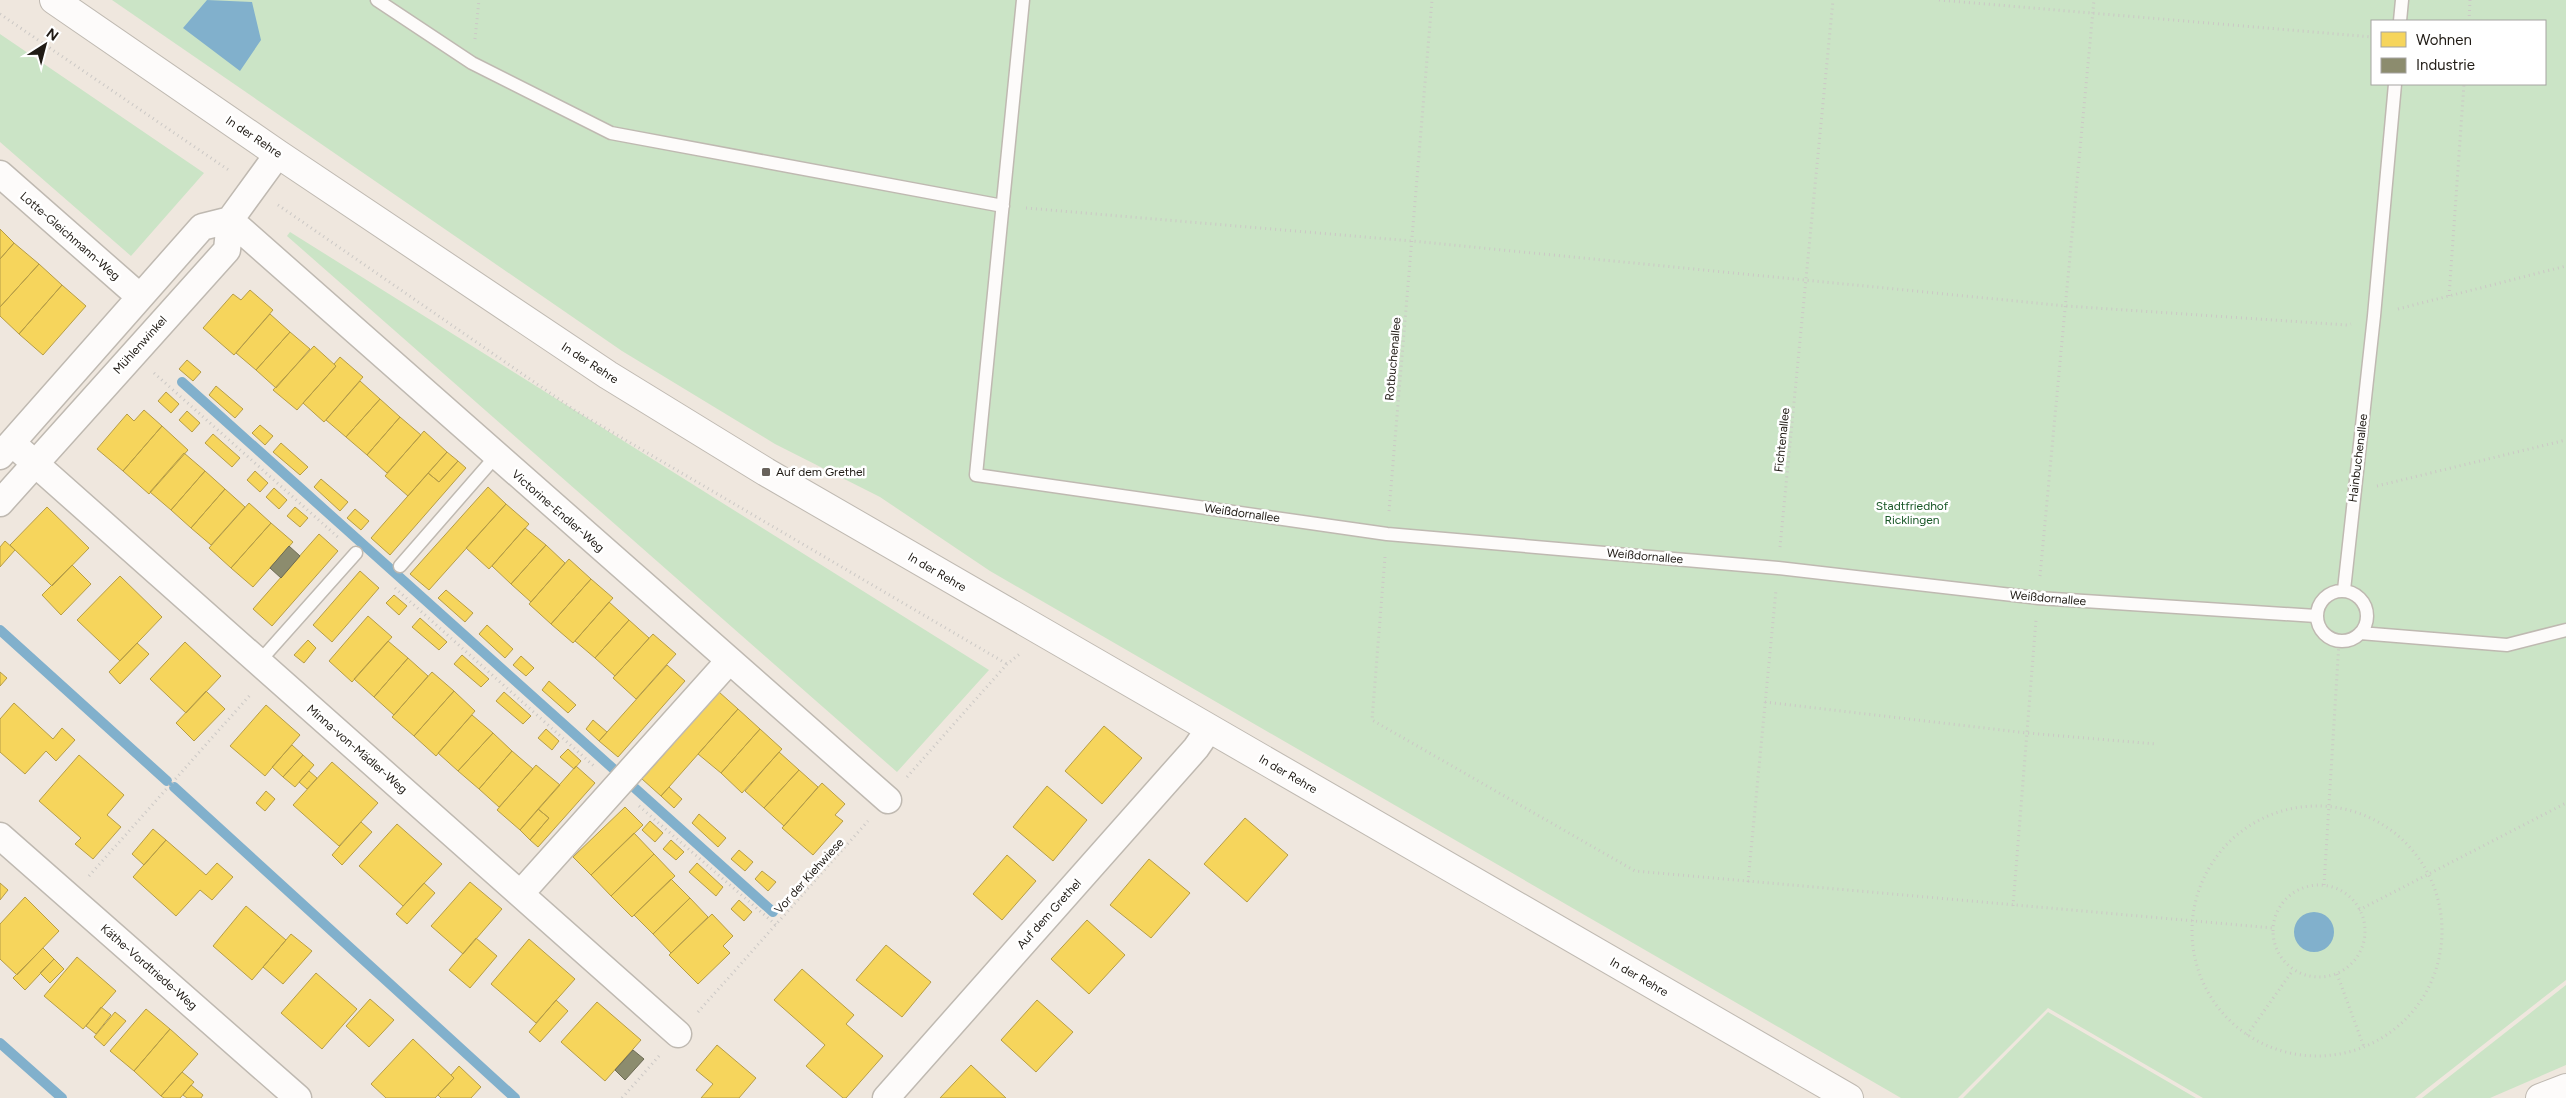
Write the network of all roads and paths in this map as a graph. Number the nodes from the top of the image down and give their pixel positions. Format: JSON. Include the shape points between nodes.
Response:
{"nodes":[{"id":1,"x":54,"y":0,"type":"edge"},
{"id":2,"x":377,"y":0,"type":"edge"},
{"id":3,"x":479,"y":0,"type":"edge"},
{"id":4,"x":1023,"y":0,"type":"edge"},
{"id":5,"x":1432,"y":0,"type":"edge"},
{"id":6,"x":1833,"y":0,"type":"edge"},
{"id":7,"x":1939,"y":0,"type":"edge"},
{"id":8,"x":2094,"y":0,"type":"edge"},
{"id":9,"x":2402,"y":0,"type":"edge"},
{"id":10,"x":2470,"y":0,"type":"edge"},
{"id":11,"x":2093,"y":13,"type":"junction"},
{"id":12,"x":0,"y":14,"type":"edge"},
{"id":13,"x":2400,"y":20,"type":"edge"},
{"id":14,"x":2469,"y":20,"type":"edge"},
{"id":15,"x":2371,"y":37,"type":"edge"},
{"id":16,"x":472,"y":63,"type":"junction"},
{"id":17,"x":2395,"y":85,"type":"edge"},
{"id":18,"x":2464,"y":85,"type":"edge"},
{"id":19,"x":278,"y":154,"type":"junction"},
{"id":20,"x":0,"y":174,"type":"edge"},
{"id":21,"x":254,"y":187,"type":"junction"},
{"id":22,"x":1003,"y":206,"type":"junction"},
{"id":23,"x":230,"y":220,"type":"junction"},
{"id":24,"x":1412,"y":241,"type":"junction"},
{"id":25,"x":2566,"y":266,"type":"edge"},
{"id":26,"x":1806,"y":282,"type":"junction"},
{"id":27,"x":2449,"y":296,"type":"junction"},
{"id":28,"x":140,"y":297,"type":"junction"},
{"id":29,"x":2066,"y":306,"type":"junction"},
{"id":30,"x":2374,"y":316,"type":"junction"},
{"id":31,"x":132,"y":354,"type":"junction"},
{"id":32,"x":2566,"y":440,"type":"edge"},
{"id":33,"x":6,"y":450,"type":"edge"},
{"id":34,"x":496,"y":456,"type":"junction"},
{"id":35,"x":35,"y":464,"type":"junction"},
{"id":36,"x":2354,"y":492,"type":"junction"},
{"id":37,"x":0,"y":502,"type":"edge"},
{"id":38,"x":1387,"y":534,"type":"junction"},
{"id":39,"x":356,"y":553,"type":"joint"},
{"id":40,"x":400,"y":566,"type":"dead end"},
{"id":41,"x":1778,"y":568,"type":"junction"},
{"id":42,"x":392,"y":586,"type":"dead end"},
{"id":43,"x":2344,"y":590,"type":"junction"},
{"id":44,"x":2038,"y":598,"type":"junction"},
{"id":45,"x":2316,"y":616,"type":"junction"},
{"id":46,"x":2566,"y":630,"type":"edge"},
{"id":47,"x":2360,"y":633,"type":"junction"},
{"id":48,"x":2339,"y":641,"type":"junction"},
{"id":49,"x":728,"y":661,"type":"junction"},
{"id":50,"x":264,"y":668,"type":"junction"},
{"id":51,"x":1765,"y":702,"type":"junction"},
{"id":52,"x":1210,"y":729,"type":"junction"},
{"id":53,"x":2027,"y":733,"type":"junction"},
{"id":54,"x":2156,"y":744,"type":"dead end"},
{"id":55,"x":618,"y":786,"type":"junction"},
{"id":56,"x":888,"y":800,"type":"junction"},
{"id":57,"x":2566,"y":803,"type":"edge"},
{"id":58,"x":2328,"y":805,"type":"junction"},
{"id":59,"x":0,"y":836,"type":"edge"},
{"id":60,"x":2430,"y":874,"type":"junction"},
{"id":61,"x":1748,"y":882,"type":"junction"},
{"id":62,"x":2324,"y":885,"type":"junction"},
{"id":63,"x":522,"y":893,"type":"junction"},
{"id":64,"x":70,"y":898,"type":"junction"},
{"id":65,"x":2013,"y":906,"type":"junction"},
{"id":66,"x":2359,"y":910,"type":"junction"},
{"id":67,"x":2192,"y":921,"type":"junction"},
{"id":68,"x":776,"y":925,"type":"junction"},
{"id":69,"x":2273,"y":928,"type":"junction"},
{"id":70,"x":2294,"y":970,"type":"junction"},
{"id":71,"x":2337,"y":974,"type":"junction"},
{"id":72,"x":678,"y":1034,"type":"junction"},
{"id":73,"x":2247,"y":1035,"type":"junction"},
{"id":74,"x":2364,"y":1048,"type":"junction"},
{"id":75,"x":2566,"y":1088,"type":"edge"},
{"id":76,"x":298,"y":1098,"type":"edge"},
{"id":77,"x":622,"y":1098,"type":"edge"},
{"id":78,"x":886,"y":1098,"type":"edge"},
{"id":79,"x":1849,"y":1098,"type":"edge"},
{"id":80,"x":2540,"y":1098,"type":"edge"}],
"edges":[{"from":1,"to":19,"type":"street","name":"In der Rehre"},
{"from":2,"to":16,"type":"lane"},
{"from":3,"to":16,"type":"path"},
{"from":4,"to":22,"type":"lane"},
{"from":5,"to":24,"type":"path","name":"Rotbuchenallee"},
{"from":6,"to":26,"type":"path","name":"Fichtenallee"},
{"from":7,"to":11,"type":"path"},
{"from":8,"to":11,"type":"path"},
{"from":9,"to":13,"type":"lane"},
{"from":10,"to":14,"type":"path"},
{"from":11,"to":15,"type":"path"},
{"from":11,"to":29,"type":"path"},
{"from":12,"to":21,"type":"path"},
{"from":16,"to":22,"type":"lane","via":[[611,133]]},
{"from":17,"to":30,"type":"lane","name":"Hainbuchenallee"},
{"from":18,"to":27,"type":"path"},
{"from":19,"to":21,"type":"street"},
{"from":19,"to":52,"type":"street","name":"In der Rehre","via":[[633,390],[874,536]]},
{"from":20,"to":28,"type":"street","name":"Lotte-Gleichmann-Weg"},
{"from":21,"to":23,"type":"street"},
{"from":21,"to":56,"type":"path","name":"Vor der Kiehwiese","via":[[576,411],[1007,664]]},
{"from":22,"to":24,"type":"path"},
{"from":22,"to":38,"type":"lane","name":"Weißdornallee","via":[[976,475]]},
{"from":23,"to":28,"type":"street","via":[[202,227]]},
{"from":23,"to":31,"type":"street","name":"Mühlenwinkel","via":[[227,250]]},
{"from":23,"to":34,"type":"street","name":"Victorine-Endler-Weg"},
{"from":24,"to":26,"type":"path"},
{"from":24,"to":38,"type":"path","name":"Rotbuchenallee"},
{"from":25,"to":27,"type":"path"},
{"from":26,"to":29,"type":"path"},
{"from":26,"to":41,"type":"path","name":"Fichtenallee"},
{"from":27,"to":30,"type":"path"},
{"from":28,"to":33,"type":"street"},
{"from":29,"to":30,"type":"path","via":[[2347,325]]},
{"from":29,"to":44,"type":"path"},
{"from":30,"to":36,"type":"lane","name":"Hainbuchenallee"},
{"from":31,"to":35,"type":"street","name":"Mühlenwinkel"},
{"from":31,"to":39,"type":"path"},
{"from":32,"to":36,"type":"path"},
{"from":33,"to":35,"type":"street"},
{"from":34,"to":40,"type":"lane"},
{"from":34,"to":49,"type":"street","name":"Victorine-Endler-Weg"},
{"from":35,"to":37,"type":"street","name":"Mühlenwinkel"},
{"from":35,"to":50,"type":"street","name":"Minna-von-Mädler-Weg"},
{"from":36,"to":43,"type":"lane","name":"Hainbuchenallee"},
{"from":38,"to":41,"type":"lane","name":"Weißdornallee"},
{"from":38,"to":61,"type":"path","name":"Rotbuchenallee","via":[[1372,720],[1635,871]]},
{"from":39,"to":50,"type":"lane"},
{"from":41,"to":44,"type":"lane","name":"Weißdornallee"},
{"from":41,"to":51,"type":"path","name":"Fichtenallee"},
{"from":42,"to":55,"type":"path"},
{"from":43,"to":45,"type":"lane","via":[[2330,593],[2320,602]]},
{"from":43,"to":47,"type":"lane","via":[[2358,596],[2366,610],[2367,620]]},
{"from":44,"to":45,"type":"lane","name":"Weißdornallee"},
{"from":44,"to":53,"type":"path"},
{"from":45,"to":48,"type":"lane","via":[[2319,628]]},
{"from":46,"to":47,"type":"lane","via":[[2507,645]]},
{"from":47,"to":48,"type":"lane","via":[[2350,640]]},
{"from":48,"to":58,"type":"path"},
{"from":49,"to":55,"type":"street"},
{"from":49,"to":56,"type":"street","name":"Victorine-Endler-Weg"},
{"from":50,"to":63,"type":"street","name":"Minna-von-Mädler-Weg"},
{"from":50,"to":64,"type":"path"},
{"from":51,"to":53,"type":"path"},
{"from":51,"to":61,"type":"path","name":"Fichtenallee"},
{"from":52,"to":78,"type":"street","name":"Auf dem Grethel"},
{"from":52,"to":79,"type":"street","name":"In der Rehre"},
{"from":53,"to":54,"type":"path"},
{"from":53,"to":65,"type":"path"},
{"from":55,"to":63,"type":"street"},
{"from":55,"to":68,"type":"path"},
{"from":56,"to":68,"type":"path","name":"Vor der Kiehwiese"},
{"from":57,"to":60,"type":"path"},
{"from":58,"to":60,"type":"path","via":[[2359,812],[2388,826],[2412,848]]},
{"from":58,"to":62,"type":"path"},
{"from":58,"to":67,"type":"path","via":[[2295,806],[2264,816],[2236,835],[2214,859],[2202,881]]},
{"from":59,"to":64,"type":"street","name":"Käthe-Vordtriede-Weg"},
{"from":60,"to":66,"type":"path"},
{"from":60,"to":74,"type":"path","via":[[2440,902],[2444,931],[2437,968],[2429,989],[2413,1013],[2391,1033]]},
{"from":61,"to":65,"type":"path"},
{"from":62,"to":66,"type":"path","via":[[2351,898]]},
{"from":62,"to":69,"type":"path","via":[[2309,886],[2284,901],[2276,914]]},
{"from":63,"to":72,"type":"street","name":"Minna-von-Mädler-Weg"},
{"from":64,"to":76,"type":"street","name":"Käthe-Vordtriede-Weg"},
{"from":65,"to":67,"type":"path"},
{"from":66,"to":71,"type":"path","via":[[2365,928],[2362,947],[2352,962]]},
{"from":67,"to":69,"type":"path"},
{"from":67,"to":73,"type":"path","via":[[2192,943],[2204,985],[2215,1004]]},
{"from":68,"to":72,"type":"path","name":"Vor der Kiehwiese"},
{"from":69,"to":70,"type":"path","via":[[2278,952]]},
{"from":70,"to":71,"type":"path","via":[[2308,976]]},
{"from":70,"to":73,"type":"path"},
{"from":71,"to":74,"type":"path"},
{"from":72,"to":77,"type":"path","name":"Vor der Kiehwiese"},
{"from":73,"to":74,"type":"path","via":[[2274,1049],[2304,1056],[2335,1056]]},
{"from":75,"to":80,"type":"street"}]}
